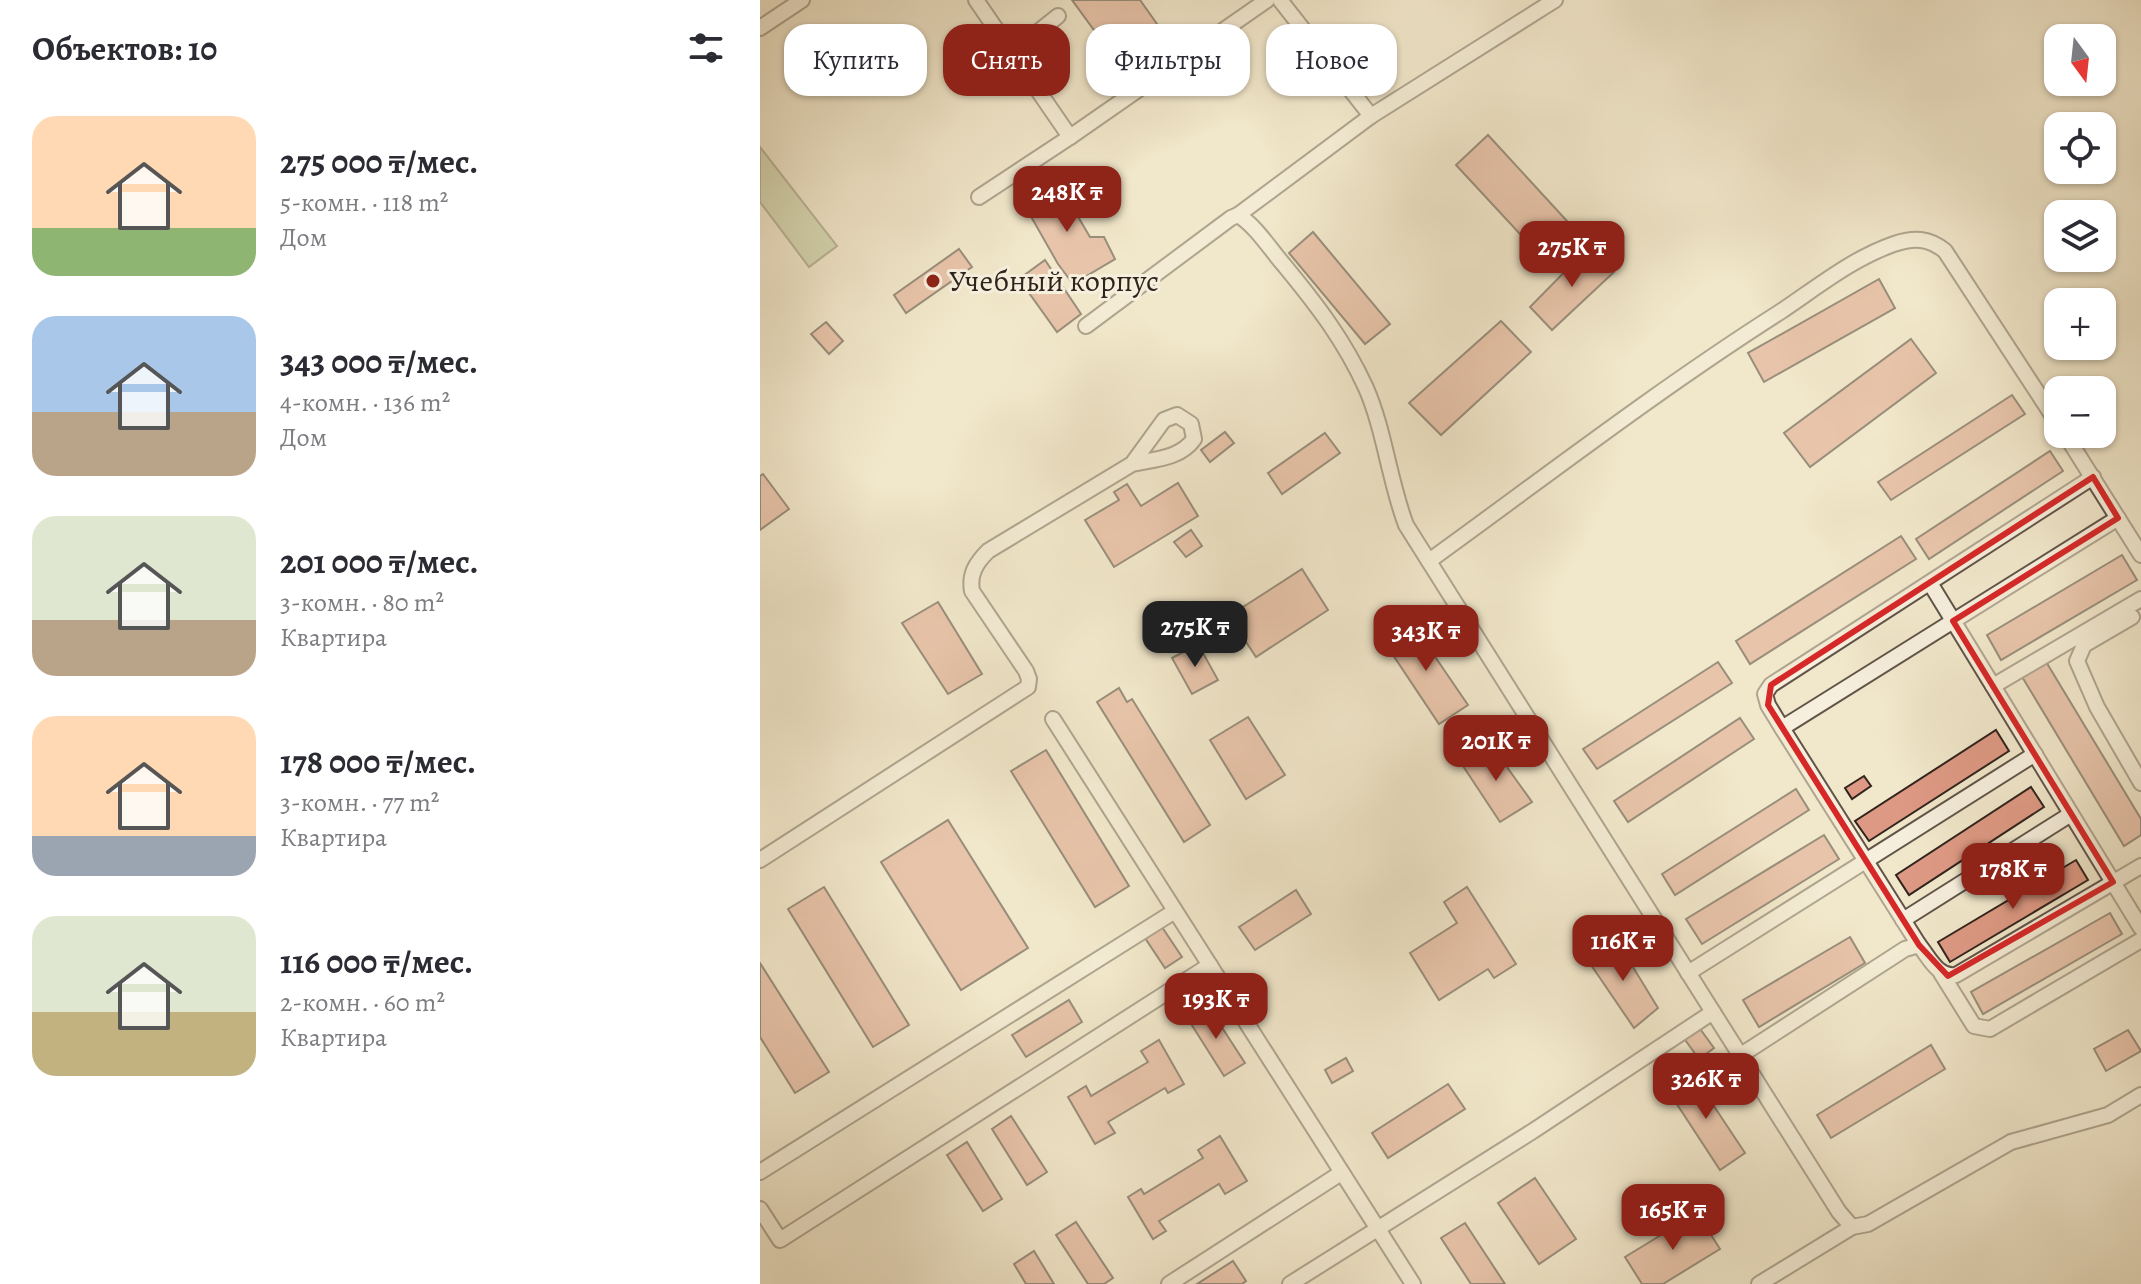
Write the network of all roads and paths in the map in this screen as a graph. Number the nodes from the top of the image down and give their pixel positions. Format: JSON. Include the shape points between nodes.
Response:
{"nodes":[{"id":1,"x":802,"y":0,"type":"edge"},
{"id":2,"x":976,"y":0,"type":"edge"},
{"id":3,"x":1267,"y":0,"type":"edge"},
{"id":4,"x":1280,"y":0,"type":"edge"},
{"id":5,"x":1555,"y":0,"type":"edge"},
{"id":6,"x":1058,"y":16,"type":"dead end"},
{"id":7,"x":993,"y":24,"type":"edge"},
{"id":8,"x":1048,"y":24,"type":"edge"},
{"id":9,"x":760,"y":28,"type":"edge"},
{"id":10,"x":1043,"y":96,"type":"edge"},
{"id":11,"x":1371,"y":116,"type":"junction"},
{"id":12,"x":1070,"y":137,"type":"junction"},
{"id":13,"x":979,"y":197,"type":"dead end"},
{"id":14,"x":1238,"y":215,"type":"junction"},
{"id":15,"x":1086,"y":326,"type":"dead end"},
{"id":16,"x":2044,"y":403,"type":"edge"},
{"id":17,"x":2074,"y":448,"type":"edge"},
{"id":18,"x":1132,"y":464,"type":"dead end"},
{"id":19,"x":2093,"y":477,"type":"junction"},
{"id":20,"x":2118,"y":518,"type":"junction"},
{"id":21,"x":2141,"y":555,"type":"edge"},
{"id":22,"x":1429,"y":561,"type":"junction"},
{"id":23,"x":1930,"y":583,"type":"junction"},
{"id":24,"x":2141,"y":599,"type":"edge"},
{"id":25,"x":2132,"y":617,"type":"dead end"},
{"id":26,"x":1953,"y":621,"type":"junction"},
{"id":27,"x":1993,"y":686,"type":"junction"},
{"id":28,"x":1053,"y":719,"type":"dead end"},
{"id":29,"x":1782,"y":728,"type":"junction"},
{"id":30,"x":2035,"y":754,"type":"junction"},
{"id":31,"x":2141,"y":783,"type":"edge"},
{"id":32,"x":2071,"y":814,"type":"junction"},
{"id":33,"x":760,"y":860,"type":"edge"},
{"id":34,"x":1866,"y":860,"type":"junction"},
{"id":35,"x":2141,"y":866,"type":"edge"},
{"id":36,"x":2113,"y":882,"type":"junction"},
{"id":37,"x":1175,"y":911,"type":"junction"},
{"id":38,"x":1903,"y":920,"type":"junction"},
{"id":39,"x":2141,"y":928,"type":"edge"},
{"id":40,"x":2141,"y":940,"type":"edge"},
{"id":41,"x":1919,"y":945,"type":"junction"},
{"id":42,"x":1210,"y":965,"type":"junction"},
{"id":43,"x":1688,"y":973,"type":"junction"},
{"id":44,"x":1941,"y":973,"type":"junction"},
{"id":45,"x":1713,"y":1012,"type":"junction"},
{"id":46,"x":1741,"y":1055,"type":"junction"},
{"id":47,"x":2141,"y":1095,"type":"edge"},
{"id":48,"x":760,"y":1172,"type":"edge"},
{"id":49,"x":1341,"y":1173,"type":"junction"},
{"id":50,"x":760,"y":1209,"type":"edge"},
{"id":51,"x":1852,"y":1227,"type":"junction"},
{"id":52,"x":1379,"y":1228,"type":"junction"},
{"id":53,"x":1169,"y":1284,"type":"edge"},
{"id":54,"x":1290,"y":1284,"type":"edge"},
{"id":55,"x":1413,"y":1284,"type":"edge"},
{"id":56,"x":1759,"y":1284,"type":"edge"}],
"edges":[{"from":1,"to":9,"type":"street"},
{"from":2,"to":7,"type":"street"},
{"from":3,"to":12,"type":"street"},
{"from":4,"to":11,"type":"street"},
{"from":5,"to":11,"type":"street"},
{"from":6,"to":8,"type":"street"},
{"from":10,"to":12,"type":"street"},
{"from":11,"to":14,"type":"street"},
{"from":12,"to":13,"type":"street"},
{"from":14,"to":15,"type":"street"},
{"from":14,"to":22,"type":"street","via":[[1329,320],[1366,389],[1406,525]]},
{"from":16,"to":22,"type":"street","via":[[1945,251],[1933,241],[1896,243],[1870,254],[1738,339]]},
{"from":17,"to":19,"type":"street"},
{"from":18,"to":33,"type":"street","via":[[977,562],[970,579],[972,591],[1029,679],[1028,687]]},
{"from":19,"to":20,"type":"street"},
{"from":19,"to":23,"type":"street"},
{"from":20,"to":21,"type":"street"},
{"from":20,"to":26,"type":"street"},
{"from":22,"to":43,"type":"street"},
{"from":23,"to":26,"type":"street"},
{"from":23,"to":29,"type":"street","via":[[1771,685],[1765,694]]},
{"from":24,"to":27,"type":"street"},
{"from":25,"to":31,"type":"street","via":[[2084,645],[2077,661]]},
{"from":26,"to":27,"type":"street"},
{"from":26,"to":29,"type":"street"},
{"from":27,"to":30,"type":"street"},
{"from":28,"to":37,"type":"street"},
{"from":29,"to":34,"type":"street"},
{"from":30,"to":32,"type":"street"},
{"from":30,"to":34,"type":"street"},
{"from":32,"to":36,"type":"street"},
{"from":32,"to":38,"type":"street"},
{"from":34,"to":38,"type":"street"},
{"from":34,"to":43,"type":"street"},
{"from":35,"to":36,"type":"street"},
{"from":36,"to":39,"type":"street"},
{"from":36,"to":44,"type":"street","via":[[1956,975]]},
{"from":37,"to":42,"type":"street"},
{"from":37,"to":48,"type":"street"},
{"from":38,"to":41,"type":"street"},
{"from":40,"to":44,"type":"street","via":[[1990,1029],[1974,1026]]},
{"from":41,"to":44,"type":"street"},
{"from":41,"to":46,"type":"street","via":[[1894,954]]},
{"from":42,"to":49,"type":"street"},
{"from":42,"to":50,"type":"street","via":[[780,1240]]},
{"from":43,"to":45,"type":"street"},
{"from":45,"to":46,"type":"street"},
{"from":45,"to":52,"type":"street"},
{"from":46,"to":51,"type":"street"},
{"from":47,"to":51,"type":"street","via":[[2108,1115],[2011,1142],[1868,1224]]},
{"from":49,"to":52,"type":"street"},
{"from":49,"to":53,"type":"street"},
{"from":51,"to":56,"type":"street"},
{"from":52,"to":54,"type":"street"},
{"from":52,"to":55,"type":"street"}]}
